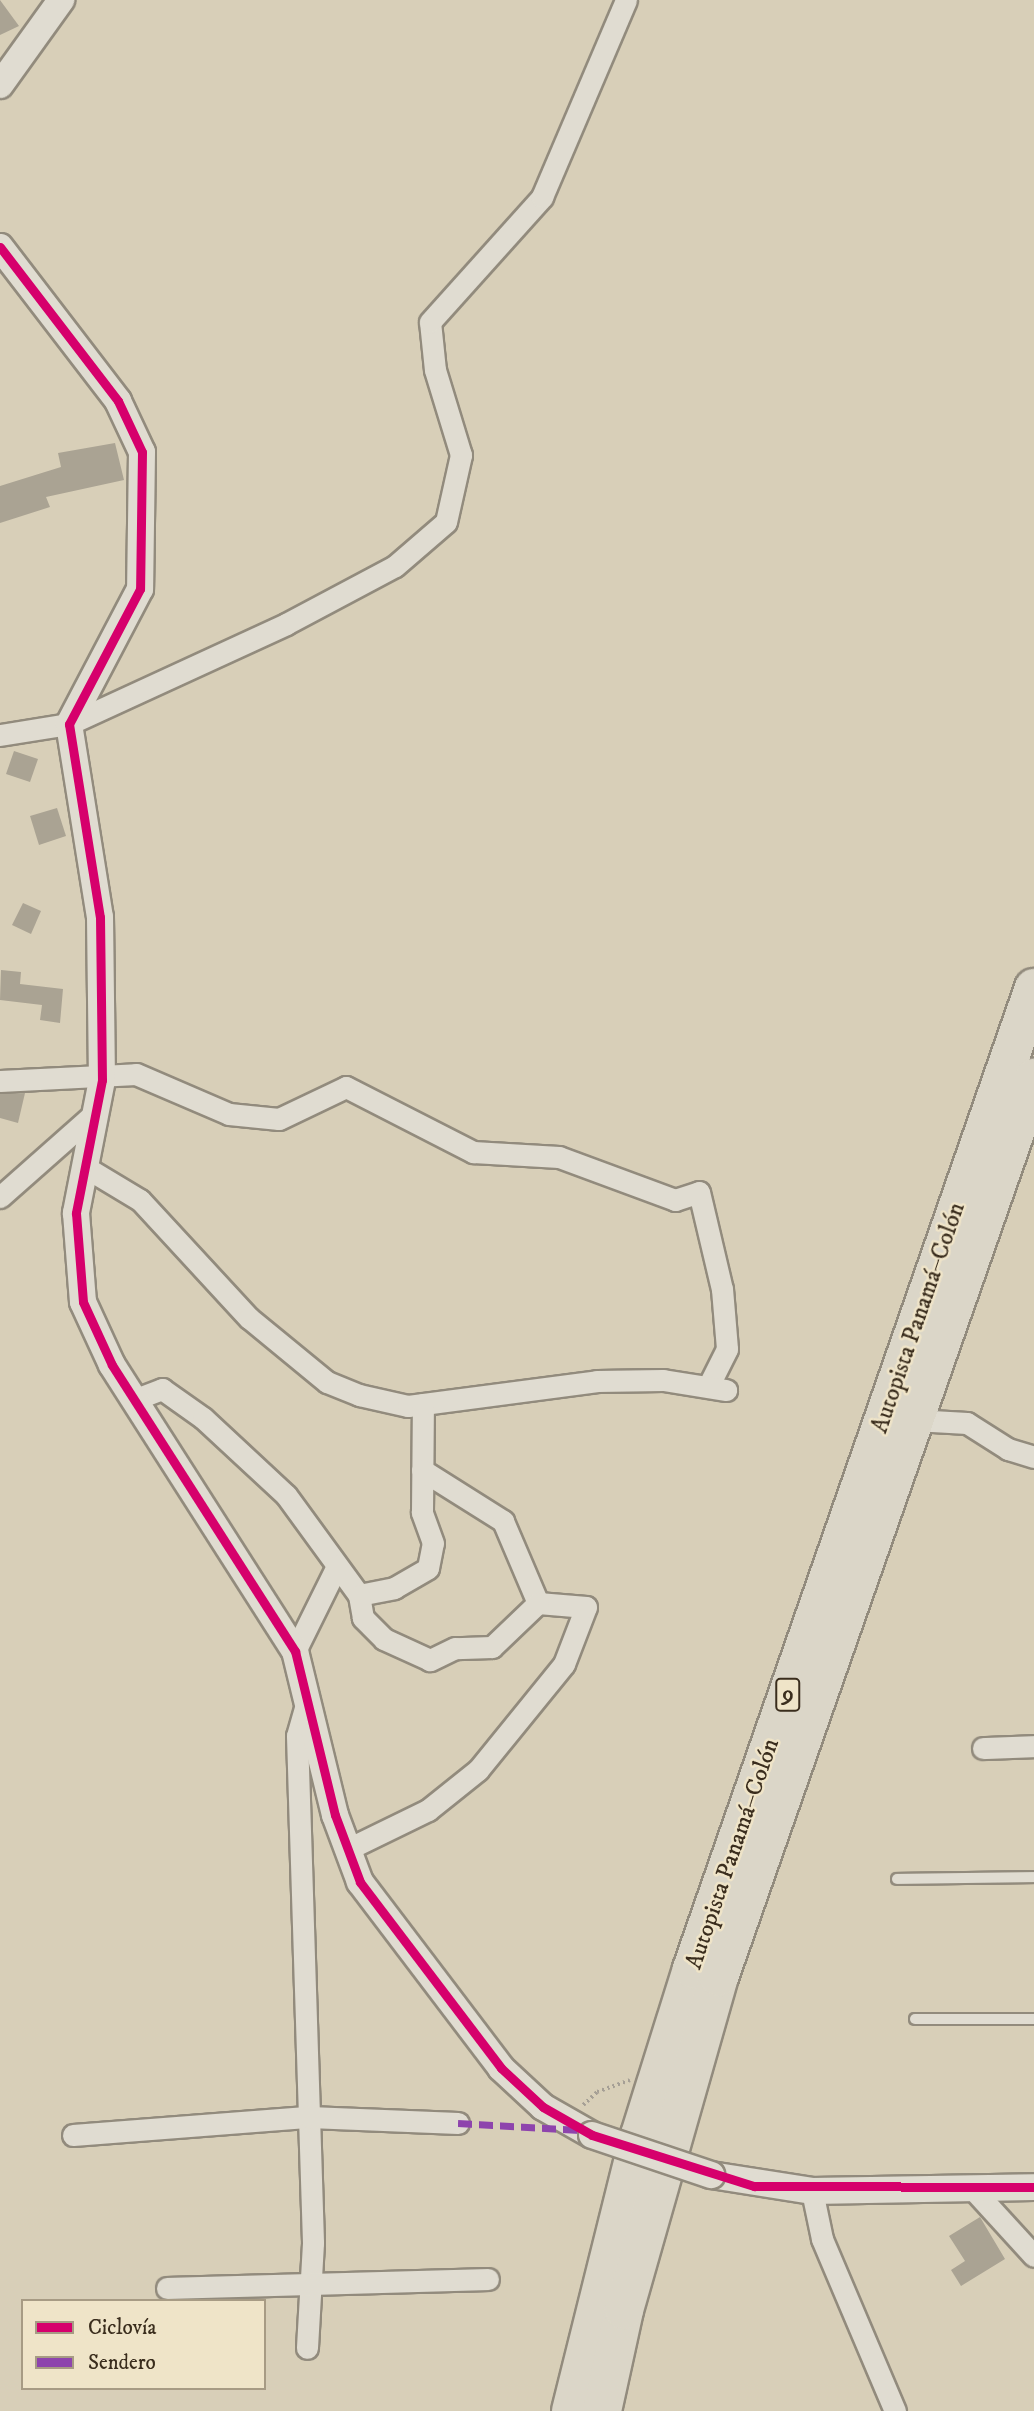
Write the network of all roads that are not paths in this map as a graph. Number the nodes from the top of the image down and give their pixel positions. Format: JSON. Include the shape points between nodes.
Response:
{"nodes":[{"id":1,"x":61,"y":0,"type":"edge"},
{"id":2,"x":626,"y":0,"type":"edge"},
{"id":3,"x":0,"y":85,"type":"edge"},
{"id":4,"x":0,"y":247,"type":"edge"},
{"id":5,"x":69,"y":724,"type":"junction"},
{"id":6,"x":0,"y":735,"type":"edge"},
{"id":7,"x":1034,"y":988,"type":"edge"},
{"id":8,"x":1034,"y":1078,"type":"edge"},
{"id":9,"x":102,"y":1080,"type":"junction"},
{"id":10,"x":0,"y":1081,"type":"edge"},
{"id":11,"x":95,"y":1113,"type":"junction"},
{"id":12,"x":85,"y":1167,"type":"junction"},
{"id":13,"x":0,"y":1197,"type":"edge"},
{"id":14,"x":136,"y":1399,"type":"junction"},
{"id":15,"x":423,"y":1405,"type":"junction"},
{"id":16,"x":914,"y":1420,"type":"junction"},
{"id":17,"x":1034,"y":1457,"type":"edge"},
{"id":18,"x":422,"y":1470,"type":"junction"},
{"id":19,"x":337,"y":1566,"type":"junction"},
{"id":20,"x":359,"y":1595,"type":"junction"},
{"id":21,"x":538,"y":1603,"type":"junction"},
{"id":22,"x":295,"y":1651,"type":"junction"},
{"id":23,"x":309,"y":1692,"type":"junction"},
{"id":24,"x":1034,"y":1746,"type":"edge"},
{"id":25,"x":983,"y":1748,"type":"dead end"},
{"id":26,"x":348,"y":1849,"type":"junction"},
{"id":27,"x":1034,"y":1877,"type":"edge"},
{"id":28,"x":897,"y":1879,"type":"dead end"},
{"id":29,"x":915,"y":2019,"type":"dead end"},
{"id":30,"x":1034,"y":2020,"type":"edge"},
{"id":31,"x":309,"y":2117,"type":"junction"},
{"id":32,"x":458,"y":2123,"type":"dead end"},
{"id":33,"x":73,"y":2135,"type":"dead end"},
{"id":34,"x":971,"y":2187,"type":"junction"},
{"id":35,"x":1034,"y":2187,"type":"edge"},
{"id":36,"x":812,"y":2191,"type":"junction"},
{"id":37,"x":1034,"y":2256,"type":"edge"},
{"id":38,"x":488,"y":2279,"type":"dead end"},
{"id":39,"x":167,"y":2288,"type":"dead end"},
{"id":40,"x":310,"y":2288,"type":"junction"},
{"id":41,"x":307,"y":2348,"type":"dead end"},
{"id":42,"x":571,"y":2411,"type":"edge"},
{"id":43,"x":602,"y":2411,"type":"edge"},
{"id":44,"x":895,"y":2411,"type":"edge"}],
"edges":[{"from":1,"to":3,"type":"street"},
{"from":2,"to":5,"type":"street","via":[[542,197],[430,322],[435,370],[461,455],[446,522],[395,566]]},
{"from":4,"to":5,"type":"street","via":[[118,401],[142,452],[140,589]]},
{"from":5,"to":6,"type":"street"},
{"from":5,"to":9,"type":"street","via":[[100,917]]},
{"from":7,"to":42,"type":"highway","name":"Autopista Panamá–Colón","number":"9","via":[[655,2088]]},
{"from":8,"to":16,"type":"highway","name":"Autopista Panamá–Colón","number":"9"},
{"from":9,"to":10,"type":"street"},
{"from":9,"to":11,"type":"street"},
{"from":9,"to":15,"type":"street","via":[[136,1074],[229,1114],[279,1119],[346,1087],[473,1152],[559,1157],[675,1200],[699,1192],[722,1289],[727,1349],[717,1389],[663,1380],[597,1381]]},
{"from":11,"to":12,"type":"street"},
{"from":11,"to":13,"type":"street"},
{"from":12,"to":14,"type":"street","via":[[76,1213],[83,1302],[112,1365]]},
{"from":12,"to":15,"type":"street","via":[[139,1200],[208,1279],[327,1382],[408,1406]]},
{"from":14,"to":19,"type":"street","via":[[162,1389],[203,1418],[286,1495]]},
{"from":14,"to":22,"type":"street"},
{"from":15,"to":18,"type":"street"},
{"from":16,"to":17,"type":"street","via":[[967,1423],[1008,1450]]},
{"from":16,"to":43,"type":"highway","name":"Autopista Panamá–Colón","number":"9","via":[[719,1977],[624,2311]]},
{"from":18,"to":20,"type":"street","via":[[422,1512],[433,1543],[428,1568],[394,1588]]},
{"from":18,"to":21,"type":"street","via":[[503,1521]]},
{"from":19,"to":20,"type":"street"},
{"from":19,"to":22,"type":"street"},
{"from":20,"to":21,"type":"street","via":[[363,1618],[384,1639],[430,1660],[455,1648],[492,1647]]},
{"from":21,"to":26,"type":"street","via":[[586,1607],[564,1664],[528,1715],[478,1770],[428,1810]]},
{"from":22,"to":23,"type":"street"},
{"from":23,"to":26,"type":"street"},
{"from":23,"to":31,"type":"street","via":[[297,1736]]},
{"from":24,"to":25,"type":"street"},
{"from":26,"to":36,"type":"street","bridge":true,"via":[[367,1893],[500,2068],[567,2121],[592,2136],[711,2175]]},
{"from":27,"to":28,"type":"lane"},
{"from":29,"to":30,"type":"lane"},
{"from":31,"to":32,"type":"street"},
{"from":31,"to":33,"type":"street"},
{"from":31,"to":40,"type":"street"},
{"from":34,"to":35,"type":"street"},
{"from":34,"to":36,"type":"street"},
{"from":34,"to":37,"type":"street"},
{"from":36,"to":44,"type":"street","via":[[822,2239]]},
{"from":38,"to":40,"type":"street"},
{"from":39,"to":40,"type":"street"},
{"from":40,"to":41,"type":"street"}]}
